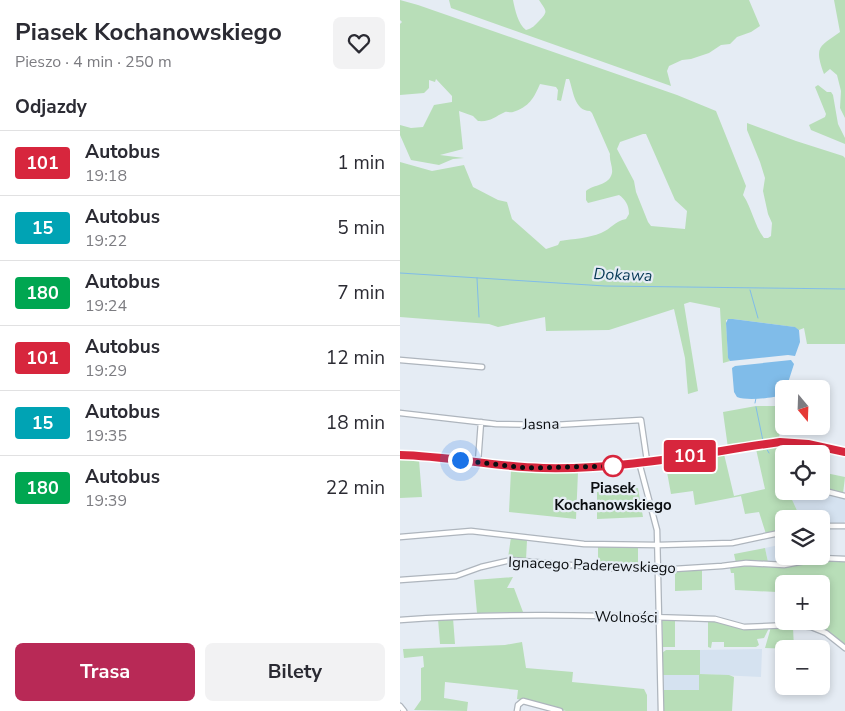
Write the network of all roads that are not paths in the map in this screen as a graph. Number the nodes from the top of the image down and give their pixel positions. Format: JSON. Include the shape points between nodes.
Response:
{"nodes":[{"id":1,"x":400,"y":360,"type":"edge"},
{"id":2,"x":482,"y":367,"type":"dead end"},
{"id":3,"x":400,"y":413,"type":"edge"},
{"id":4,"x":481,"y":422,"type":"junction"},
{"id":5,"x":796,"y":443,"type":"joint"},
{"id":6,"x":845,"y":452,"type":"edge"},
{"id":7,"x":400,"y":455,"type":"edge"},
{"id":8,"x":647,"y":461,"type":"junction"},
{"id":9,"x":478,"y":462,"type":"junction"},
{"id":10,"x":639,"y":462,"type":"junction"},
{"id":11,"x":830,"y":492,"type":"edge"},
{"id":12,"x":845,"y":496,"type":"edge"},
{"id":13,"x":830,"y":526,"type":"edge"},
{"id":14,"x":845,"y":526,"type":"edge"},
{"id":15,"x":775,"y":534,"type":"edge"},
{"id":16,"x":400,"y":536,"type":"edge"},
{"id":17,"x":658,"y":545,"type":"junction"},
{"id":18,"x":845,"y":559,"type":"edge"},
{"id":19,"x":658,"y":570,"type":"junction"},
{"id":20,"x":400,"y":580,"type":"edge"},
{"id":21,"x":660,"y":617,"type":"junction"},
{"id":22,"x":400,"y":620,"type":"edge"},
{"id":23,"x":845,"y":648,"type":"edge"},
{"id":24,"x":400,"y":706,"type":"edge"},
{"id":25,"x":404,"y":711,"type":"edge"},
{"id":26,"x":517,"y":711,"type":"edge"},
{"id":27,"x":560,"y":711,"type":"edge"},
{"id":28,"x":661,"y":711,"type":"edge"}],
"edges":[{"from":1,"to":2,"type":"street"},
{"from":3,"to":4,"type":"street","name":"Jasna"},
{"from":4,"to":8,"type":"street","name":"Jasna","via":[[554,425],[641,420]]},
{"from":4,"to":9,"type":"street"},
{"from":5,"to":6,"type":"street"},
{"from":5,"to":8,"type":"street","via":[[780,442]]},
{"from":7,"to":9,"type":"street"},
{"from":8,"to":10,"type":"street"},
{"from":9,"to":10,"type":"street","via":[[544,468]]},
{"from":10,"to":17,"type":"street"},
{"from":11,"to":12,"type":"street"},
{"from":13,"to":14,"type":"street"},
{"from":15,"to":17,"type":"street","via":[[732,543]]},
{"from":16,"to":17,"type":"street","via":[[471,531],[584,544]]},
{"from":17,"to":19,"type":"street"},
{"from":18,"to":19,"type":"street","name":"Ignacego Paderewskiego"},
{"from":19,"to":20,"type":"street","name":"Ignacego Paderewskiego","via":[[511,560],[456,576]]},
{"from":19,"to":21,"type":"street"},
{"from":21,"to":22,"type":"street","name":"Wolności","via":[[505,615]]},
{"from":21,"to":23,"type":"street","name":"Wolności","via":[[715,618],[744,627],[811,627],[826,633]]},
{"from":21,"to":28,"type":"street"},
{"from":24,"to":25,"type":"street"},
{"from":26,"to":27,"type":"street","via":[[518,704],[523,701]]}]}
